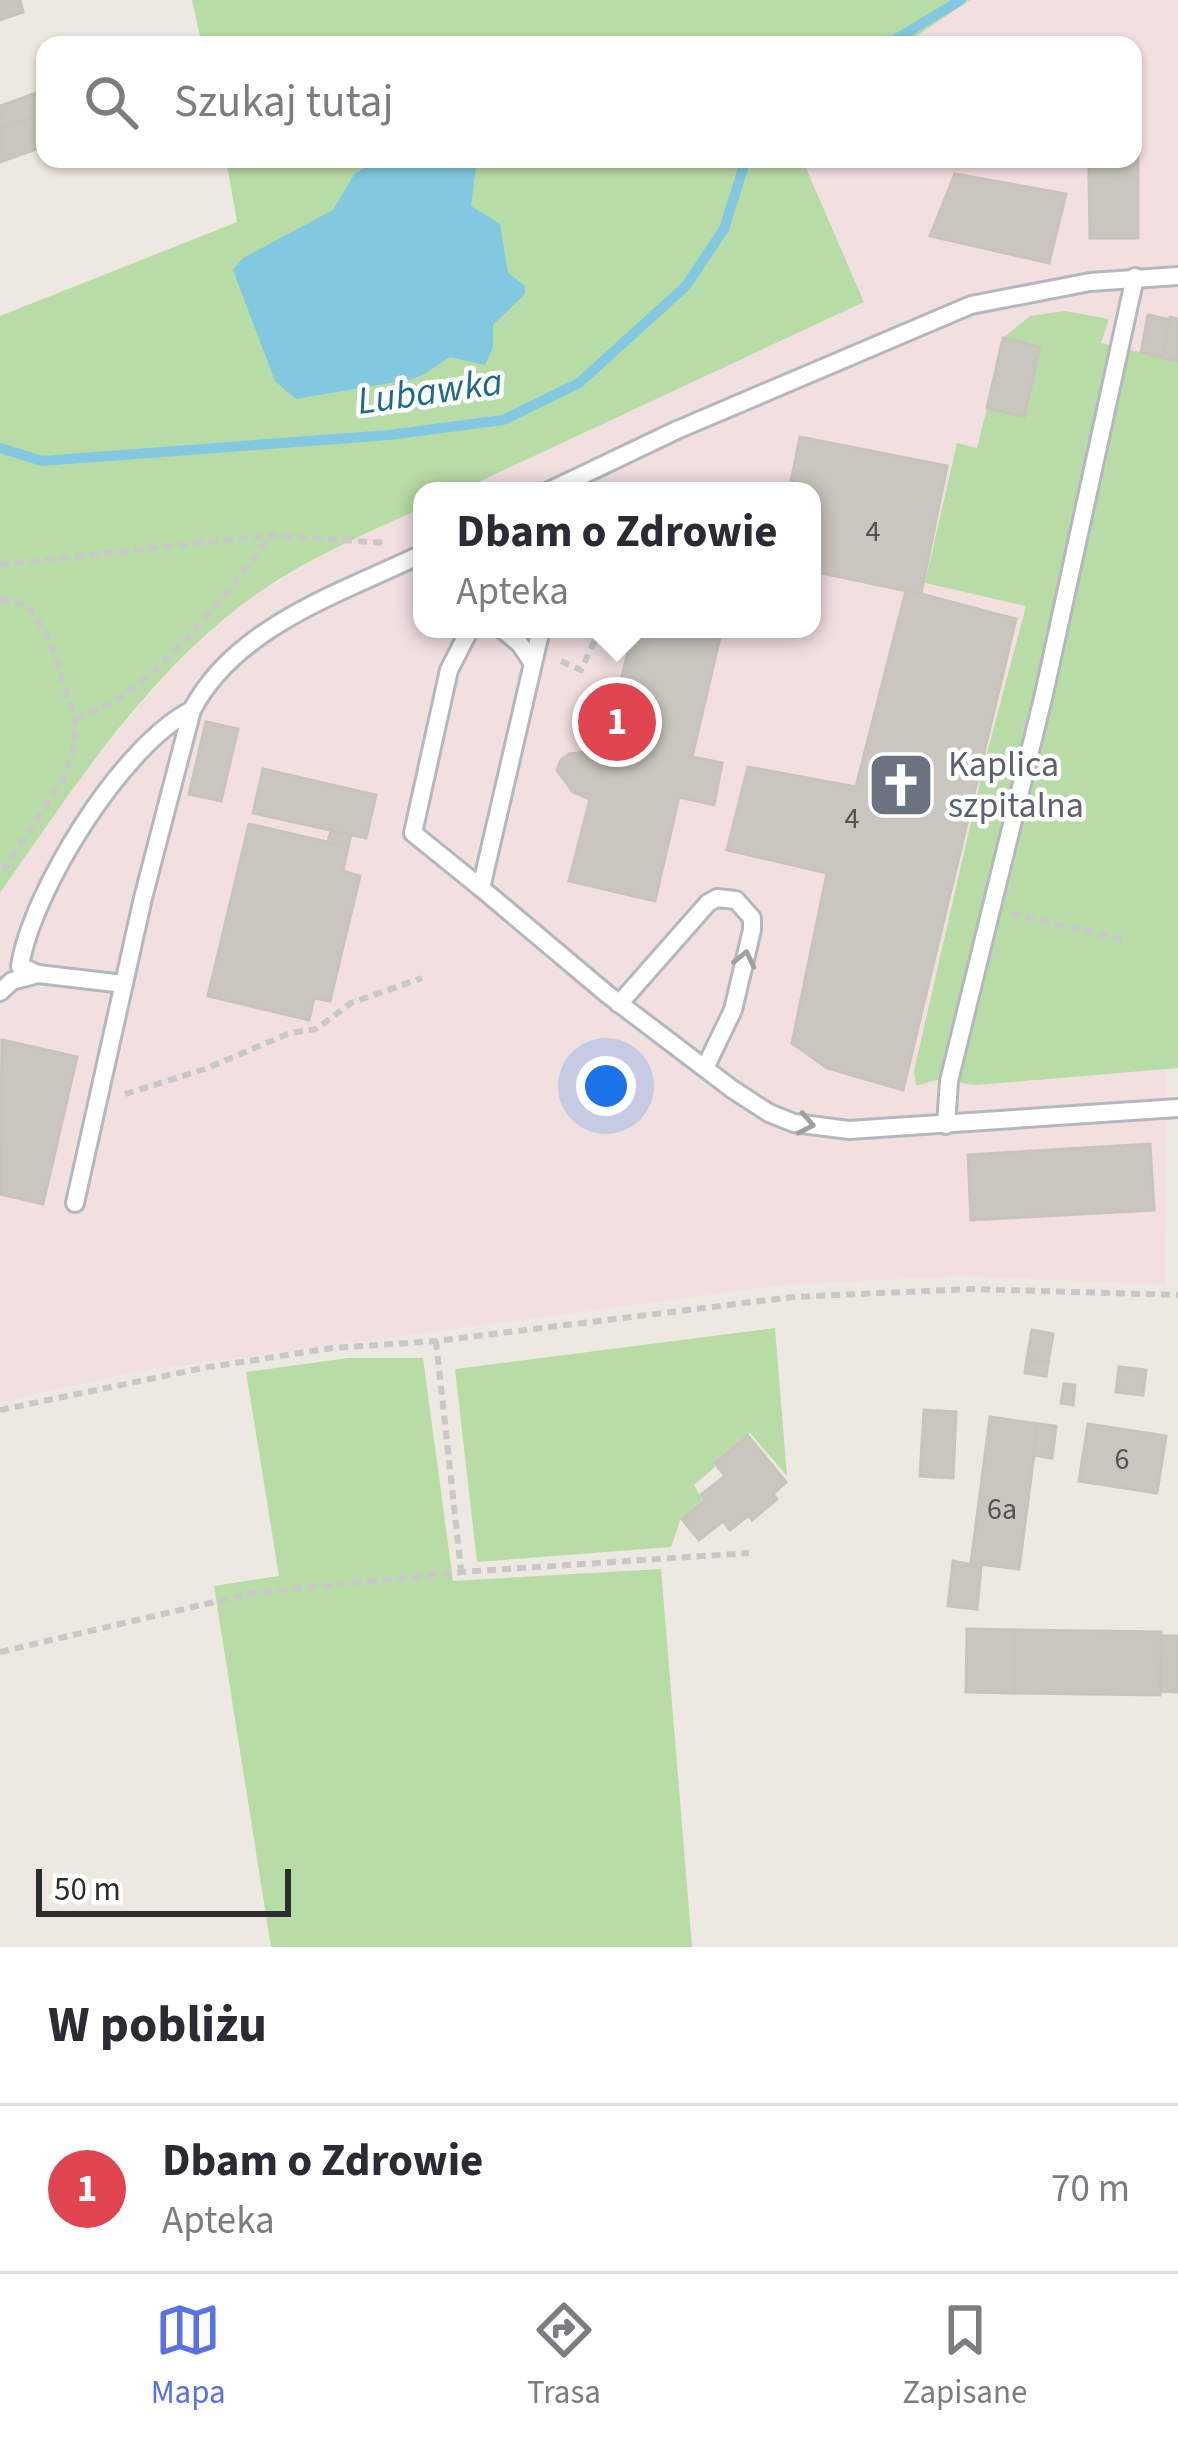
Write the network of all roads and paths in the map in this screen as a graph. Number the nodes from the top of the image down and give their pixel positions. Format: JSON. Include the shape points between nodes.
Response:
{"nodes":[{"id":1,"x":1178,"y":276,"type":"edge"},
{"id":2,"x":1135,"y":277,"type":"junction"},
{"id":3,"x":594,"y":469,"type":"junction"},
{"id":4,"x":569,"y":482,"type":"edge"},
{"id":5,"x":586,"y":482,"type":"edge"},
{"id":6,"x":271,"y":535,"type":"junction"},
{"id":7,"x":388,"y":543,"type":"dead end"},
{"id":8,"x":413,"y":559,"type":"edge"},
{"id":9,"x":0,"y":565,"type":"edge"},
{"id":10,"x":1,"y":597,"type":"edge"},
{"id":11,"x":465,"y":638,"type":"edge"},
{"id":12,"x":513,"y":638,"type":"edge"},
{"id":13,"x":539,"y":638,"type":"edge"},
{"id":14,"x":596,"y":638,"type":"edge"},
{"id":15,"x":534,"y":656,"type":"junction"},
{"id":16,"x":192,"y":710,"type":"junction"},
{"id":17,"x":75,"y":718,"type":"junction"},
{"id":18,"x":0,"y":875,"type":"edge"},
{"id":19,"x":481,"y":888,"type":"junction"},
{"id":20,"x":990,"y":908,"type":"junction"},
{"id":21,"x":1124,"y":940,"type":"dead end"},
{"id":22,"x":38,"y":974,"type":"junction"},
{"id":23,"x":422,"y":978,"type":"dead end"},
{"id":24,"x":124,"y":984,"type":"junction"},
{"id":25,"x":0,"y":992,"type":"edge"},
{"id":26,"x":619,"y":1004,"type":"junction"},
{"id":27,"x":705,"y":1068,"type":"junction"},
{"id":28,"x":98,"y":1099,"type":"junction"},
{"id":29,"x":1178,"y":1108,"type":"edge"},
{"id":30,"x":946,"y":1125,"type":"junction"},
{"id":31,"x":75,"y":1203,"type":"dead end"},
{"id":32,"x":1178,"y":1295,"type":"edge"},
{"id":33,"x":436,"y":1341,"type":"junction"},
{"id":34,"x":0,"y":1410,"type":"edge"},
{"id":35,"x":749,"y":1553,"type":"dead end"},
{"id":36,"x":462,"y":1572,"type":"junction"},
{"id":37,"x":0,"y":1652,"type":"edge"}],
"edges":[{"from":1,"to":2,"type":"lane"},
{"from":2,"to":3,"type":"lane","via":[[971,304]]},
{"from":2,"to":20,"type":"lane"},
{"from":3,"to":4,"type":"lane"},
{"from":3,"to":5,"type":"lane"},
{"from":6,"to":7,"type":"path"},
{"from":6,"to":9,"type":"path"},
{"from":6,"to":17,"type":"path","via":[[231,590],[145,677]]},
{"from":8,"to":16,"type":"lane","via":[[256,638],[214,676]]},
{"from":10,"to":17,"type":"path","via":[[26,605],[45,631]]},
{"from":11,"to":19,"type":"lane","via":[[449,670],[413,832]]},
{"from":12,"to":15,"type":"lane"},
{"from":13,"to":15,"type":"lane"},
{"from":14,"to":15,"type":"path","via":[[581,670]]},
{"from":15,"to":19,"type":"lane"},
{"from":16,"to":22,"type":"lane","via":[[132,758],[42,897],[20,966]]},
{"from":16,"to":24,"type":"lane"},
{"from":17,"to":18,"type":"path","via":[[64,778]]},
{"from":19,"to":26,"type":"lane"},
{"from":20,"to":21,"type":"path"},
{"from":20,"to":30,"type":"lane"},
{"from":22,"to":24,"type":"lane"},
{"from":22,"to":25,"type":"lane"},
{"from":23,"to":28,"type":"path","via":[[351,1003],[316,1029]]},
{"from":24,"to":28,"type":"lane"},
{"from":26,"to":27,"type":"lane"},
{"from":27,"to":26,"type":"lane","one_way":true,"via":[[733,1010],[752,930],[736,900],[708,903]]},
{"from":27,"to":30,"type":"lane","one_way":true,"via":[[794,1123],[849,1130]]},
{"from":28,"to":31,"type":"lane"},
{"from":29,"to":30,"type":"lane"},
{"from":32,"to":33,"type":"path","via":[[971,1289],[793,1297]]},
{"from":33,"to":34,"type":"path","via":[[202,1368]]},
{"from":33,"to":36,"type":"path"},
{"from":35,"to":36,"type":"path"},
{"from":36,"to":37,"type":"path","via":[[253,1593]]}]}
